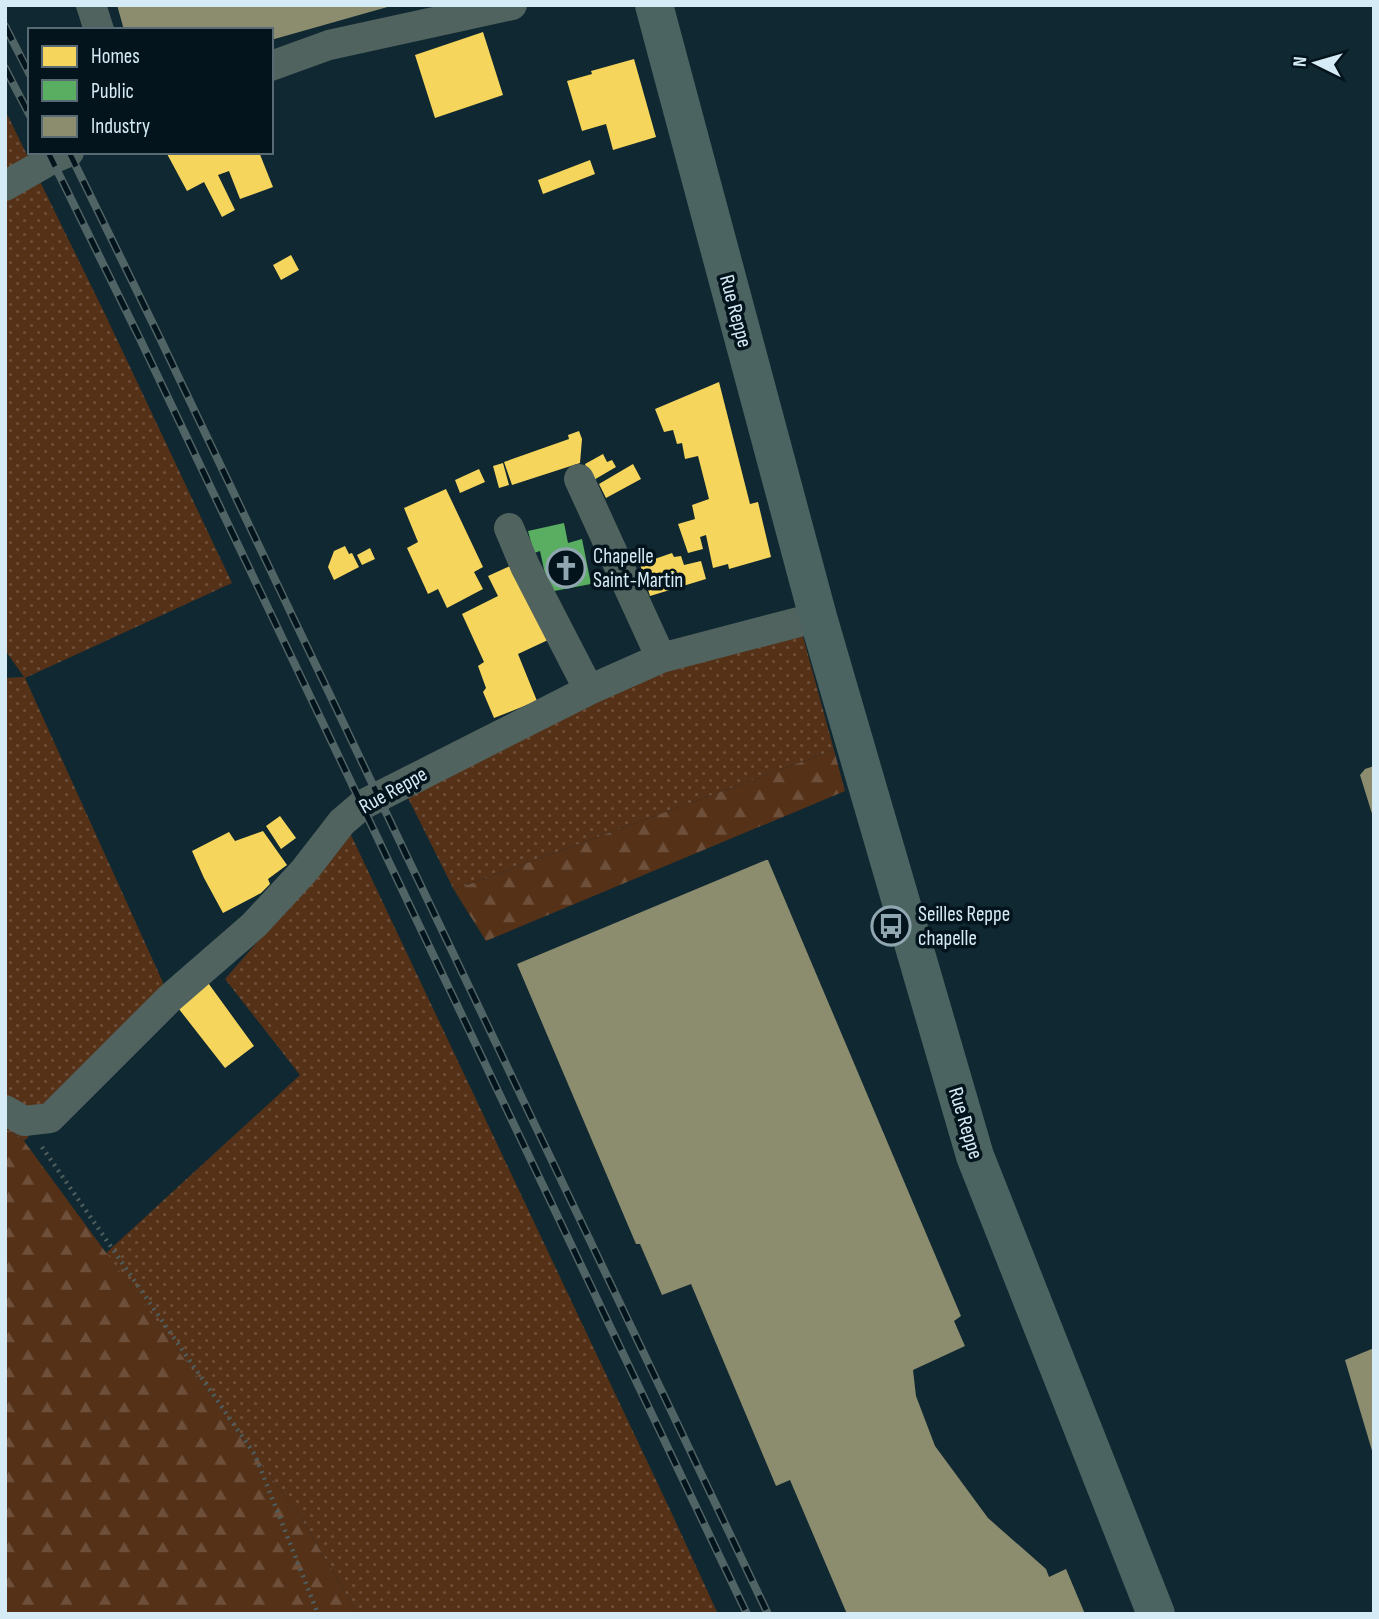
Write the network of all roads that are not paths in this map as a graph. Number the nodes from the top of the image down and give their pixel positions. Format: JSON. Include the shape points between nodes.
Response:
{"nodes":[{"id":1,"x":91,"y":5,"type":"edge"},
{"id":2,"x":512,"y":5,"type":"edge"},
{"id":3,"x":654,"y":5,"type":"edge"},
{"id":4,"x":98,"y":28,"type":"edge"},
{"id":5,"x":273,"y":65,"type":"edge"},
{"id":6,"x":64,"y":154,"type":"edge"},
{"id":7,"x":5,"y":186,"type":"edge"},
{"id":8,"x":579,"y":479,"type":"dead end"},
{"id":9,"x":509,"y":528,"type":"dead end"},
{"id":10,"x":818,"y":617,"type":"junction"},
{"id":11,"x":661,"y":658,"type":"junction"},
{"id":12,"x":589,"y":690,"type":"junction"},
{"id":13,"x":15,"y":1116,"type":"edge"},
{"id":14,"x":1156,"y":1614,"type":"edge"}],
"edges":[{"from":1,"to":4,"type":"street"},
{"from":2,"to":5,"type":"street","via":[[329,45]]},
{"from":3,"to":10,"type":"main road","name":"Rue Reppe"},
{"from":6,"to":7,"type":"street"},
{"from":8,"to":11,"type":"street"},
{"from":9,"to":12,"type":"street"},
{"from":10,"to":11,"type":"street","name":"Rue Reppe"},
{"from":10,"to":14,"type":"main road","name":"Rue Reppe","via":[[975,1156]]},
{"from":11,"to":12,"type":"street","name":"Rue Reppe"},
{"from":12,"to":13,"type":"street","name":"Rue Reppe","via":[[362,805],[254,925],[170,998],[50,1118]]}]}
